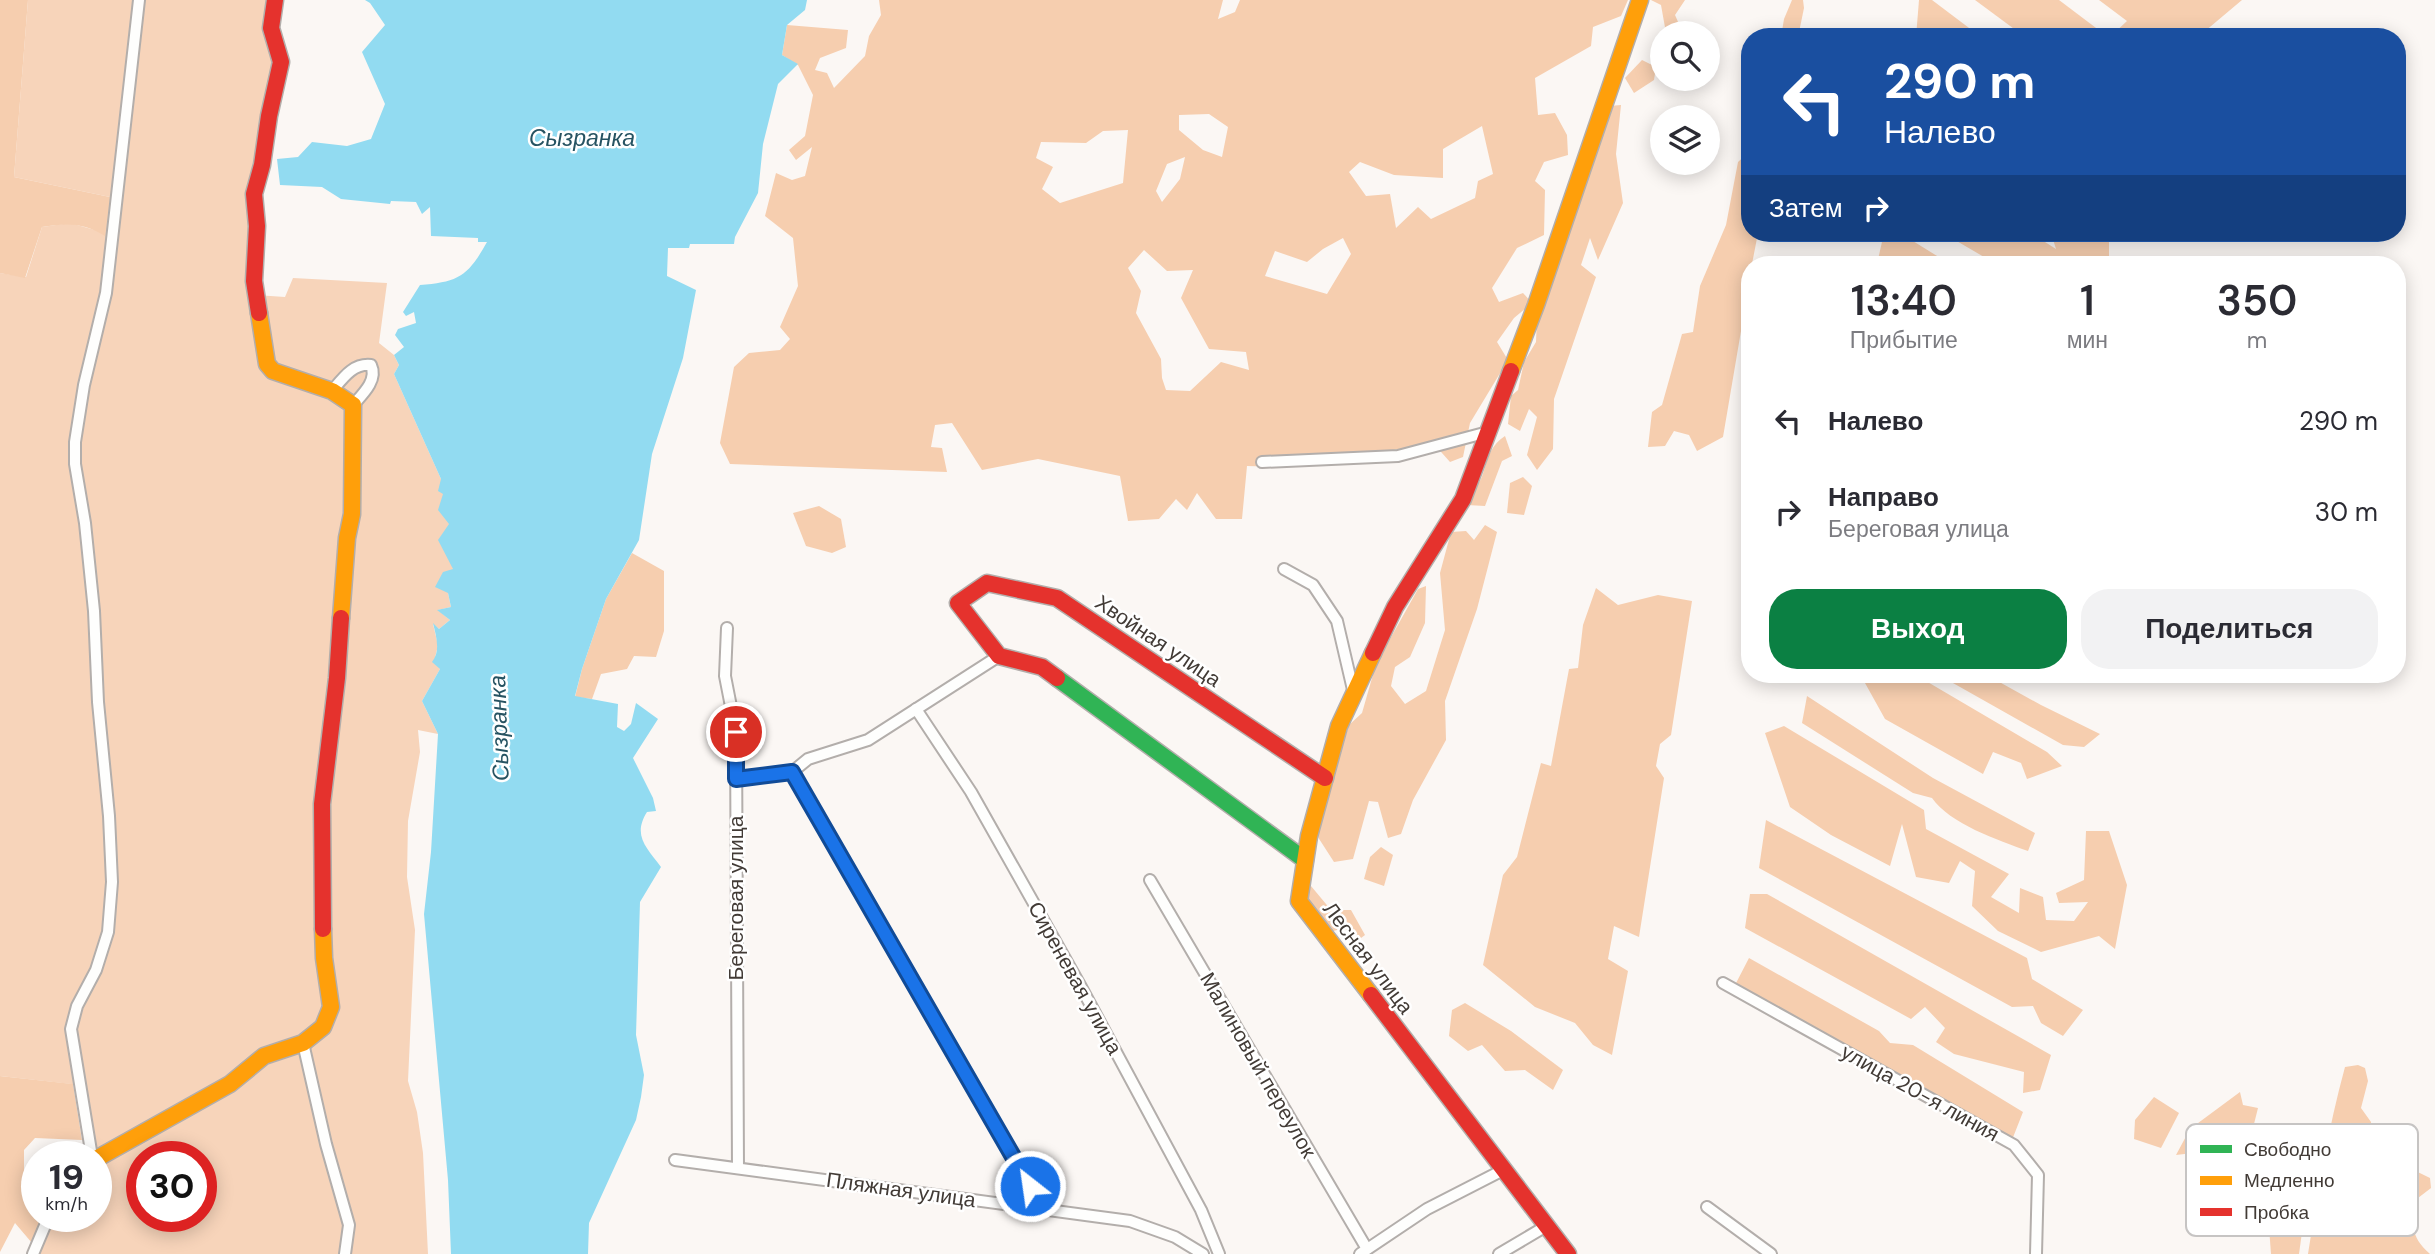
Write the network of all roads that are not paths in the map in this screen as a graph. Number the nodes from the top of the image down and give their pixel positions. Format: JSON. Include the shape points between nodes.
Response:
{"nodes":[{"id":1,"x":139,"y":0,"type":"edge"},
{"id":2,"x":275,"y":0,"type":"edge"},
{"id":3,"x":1640,"y":0,"type":"edge"},
{"id":4,"x":332,"y":391,"type":"junction"},
{"id":5,"x":353,"y":405,"type":"junction"},
{"id":6,"x":1488,"y":432,"type":"junction"},
{"id":7,"x":1262,"y":462,"type":"dead end"},
{"id":8,"x":1284,"y":569,"type":"dead end"},
{"id":9,"x":727,"y":628,"type":"dead end"},
{"id":10,"x":999,"y":656,"type":"junction"},
{"id":11,"x":1354,"y":694,"type":"junction"},
{"id":12,"x":916,"y":709,"type":"junction"},
{"id":13,"x":792,"y":772,"type":"junction"},
{"id":14,"x":1325,"y":778,"type":"junction"},
{"id":15,"x":736,"y":779,"type":"junction"},
{"id":16,"x":1305,"y":860,"type":"junction"},
{"id":17,"x":1150,"y":880,"type":"dead end"},
{"id":18,"x":1723,"y":983,"type":"dead end"},
{"id":19,"x":303,"y":1043,"type":"junction"},
{"id":20,"x":91,"y":1141,"type":"edge"},
{"id":21,"x":112,"y":1148,"type":"edge"},
{"id":22,"x":675,"y":1160,"type":"dead end"},
{"id":23,"x":738,"y":1168,"type":"junction"},
{"id":24,"x":1505,"y":1170,"type":"junction"},
{"id":25,"x":1707,"y":1207,"type":"dead end"},
{"id":26,"x":1043,"y":1209,"type":"junction"},
{"id":27,"x":1548,"y":1225,"type":"junction"},
{"id":28,"x":42,"y":1232,"type":"edge"},
{"id":29,"x":1363,"y":1252,"type":"edge"},
{"id":30,"x":33,"y":1254,"type":"edge"},
{"id":31,"x":345,"y":1254,"type":"edge"},
{"id":32,"x":1203,"y":1254,"type":"edge"},
{"id":33,"x":1219,"y":1254,"type":"edge"},
{"id":34,"x":1499,"y":1254,"type":"edge"},
{"id":35,"x":1568,"y":1254,"type":"edge"},
{"id":36,"x":1771,"y":1254,"type":"edge"},
{"id":37,"x":2036,"y":1254,"type":"edge"}],
"edges":[{"from":1,"to":20,"type":"street","via":[[106,293],[75,442],[94,611],[112,882],[108,932],[71,1029]]},
{"from":2,"to":4,"type":"street","via":[[271,28],[281,62],[254,194],[256,295],[272,371]]},
{"from":3,"to":6,"type":"street","name":"Лесная улица"},
{"from":4,"to":5,"type":"street"},
{"from":4,"to":5,"type":"street","via":[[353,369],[371,365],[372,381]]},
{"from":5,"to":19,"type":"street","via":[[352,514],[322,804],[324,958],[331,1007],[323,1027]]},
{"from":6,"to":7,"type":"street","via":[[1398,456]]},
{"from":6,"to":11,"type":"street","name":"Лесная улица","via":[[1463,499],[1395,607]]},
{"from":8,"to":11,"type":"street","via":[[1313,585],[1337,621]]},
{"from":9,"to":15,"type":"street","name":"Береговая улица","via":[[726,676],[736,732]]},
{"from":10,"to":12,"type":"street"},
{"from":10,"to":14,"type":"street","name":"Хвойная улица","via":[[957,603],[987,583],[1058,598]]},
{"from":10,"to":16,"type":"street","via":[[1042,667]]},
{"from":11,"to":14,"type":"street","name":"Лесная улица","via":[[1339,726]]},
{"from":12,"to":13,"type":"street","via":[[868,740],[807,759]]},
{"from":12,"to":33,"type":"street","name":"Сиреневая улица","via":[[971,792],[1081,988],[1201,1210]]},
{"from":13,"to":15,"type":"street"},
{"from":13,"to":26,"type":"street"},
{"from":14,"to":16,"type":"street","name":"Лесная улица"},
{"from":15,"to":23,"type":"street","name":"Береговая улица"},
{"from":16,"to":24,"type":"street","name":"Лесная улица","via":[[1299,901]]},
{"from":17,"to":29,"type":"street","name":"Малиновый переулок"},
{"from":18,"to":37,"type":"street","name":"улица 20-я линия","via":[[2014,1145],[2038,1175]]},
{"from":19,"to":21,"type":"street","via":[[264,1056],[230,1084]]},
{"from":19,"to":31,"type":"street","via":[[349,1225]]},
{"from":22,"to":23,"type":"street","name":"Пляжная улица"},
{"from":23,"to":26,"type":"street","name":"Пляжная улица"},
{"from":24,"to":27,"type":"street","name":"Лесная улица"},
{"from":24,"to":29,"type":"street","via":[[1427,1209]]},
{"from":25,"to":36,"type":"street"},
{"from":26,"to":32,"type":"street","name":"Пляжная улица","via":[[1130,1221],[1175,1237]]},
{"from":27,"to":34,"type":"street"},
{"from":27,"to":35,"type":"street","name":"Лесная улица"},
{"from":28,"to":30,"type":"street"}]}
